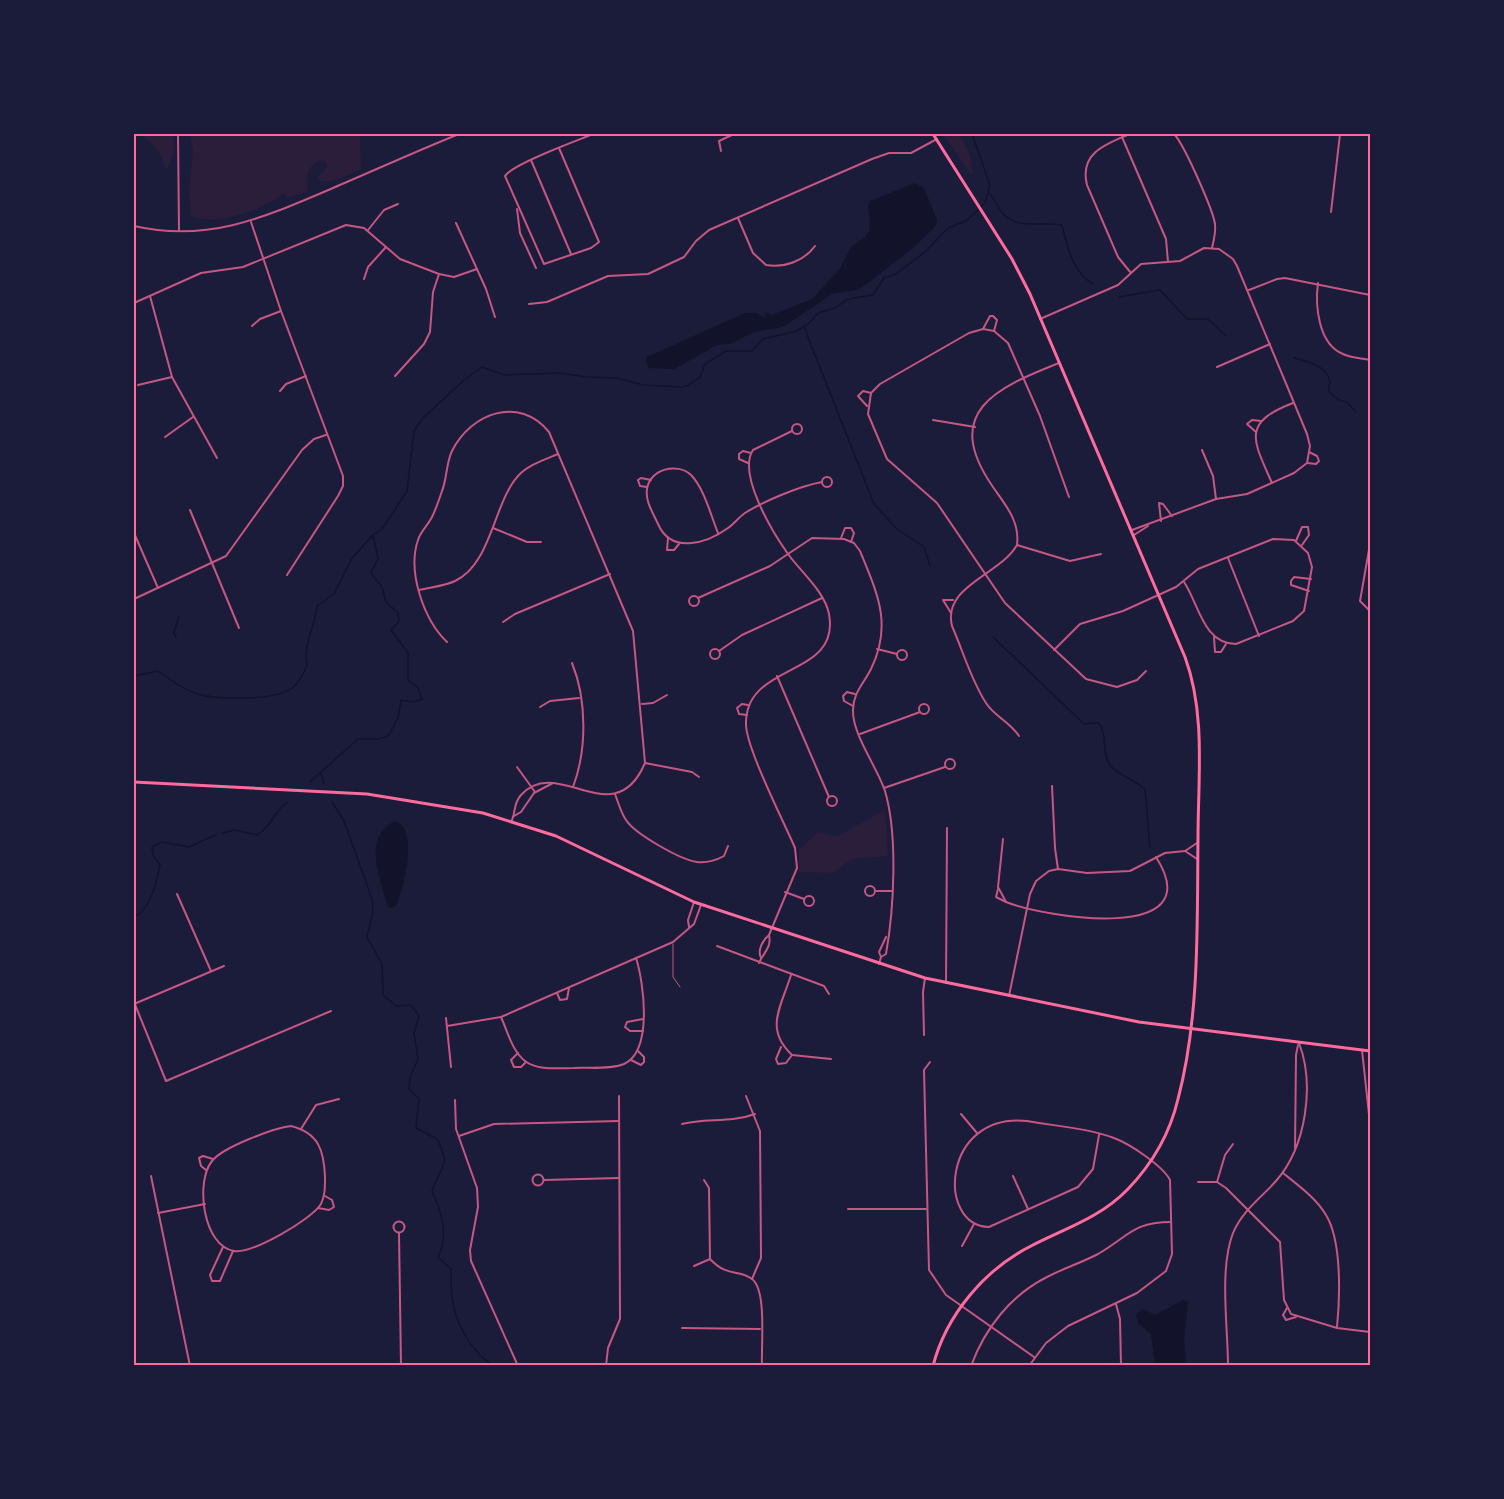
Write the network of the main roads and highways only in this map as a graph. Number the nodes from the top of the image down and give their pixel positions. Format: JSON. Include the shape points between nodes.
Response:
{"nodes":[{"id":1,"x":933,"y":134,"type":"edge"},
{"id":2,"x":134,"y":782,"type":"edge"},
{"id":3,"x":1189,"y":1029,"type":"junction"},
{"id":4,"x":1371,"y":1051,"type":"edge"},
{"id":5,"x":777,"y":1365,"type":"edge"},
{"id":6,"x":933,"y":1365,"type":"edge"}],
"edges":[{"from":1,"to":3,"type":"main road","via":[[1012,260],[1188,665],[1196,693],[1199,736],[1198,930]]},
{"from":2,"to":3,"type":"main road","via":[[367,794],[513,818],[701,905],[879,964],[946,983],[1109,1017]]},
{"from":3,"to":4,"type":"main road"},
{"from":3,"to":6,"type":"main road","via":[[1178,1101],[1151,1161],[1112,1204],[1081,1224],[1013,1256],[987,1277],[946,1333]]},
{"from":5,"to":6,"type":"main road"}]}
